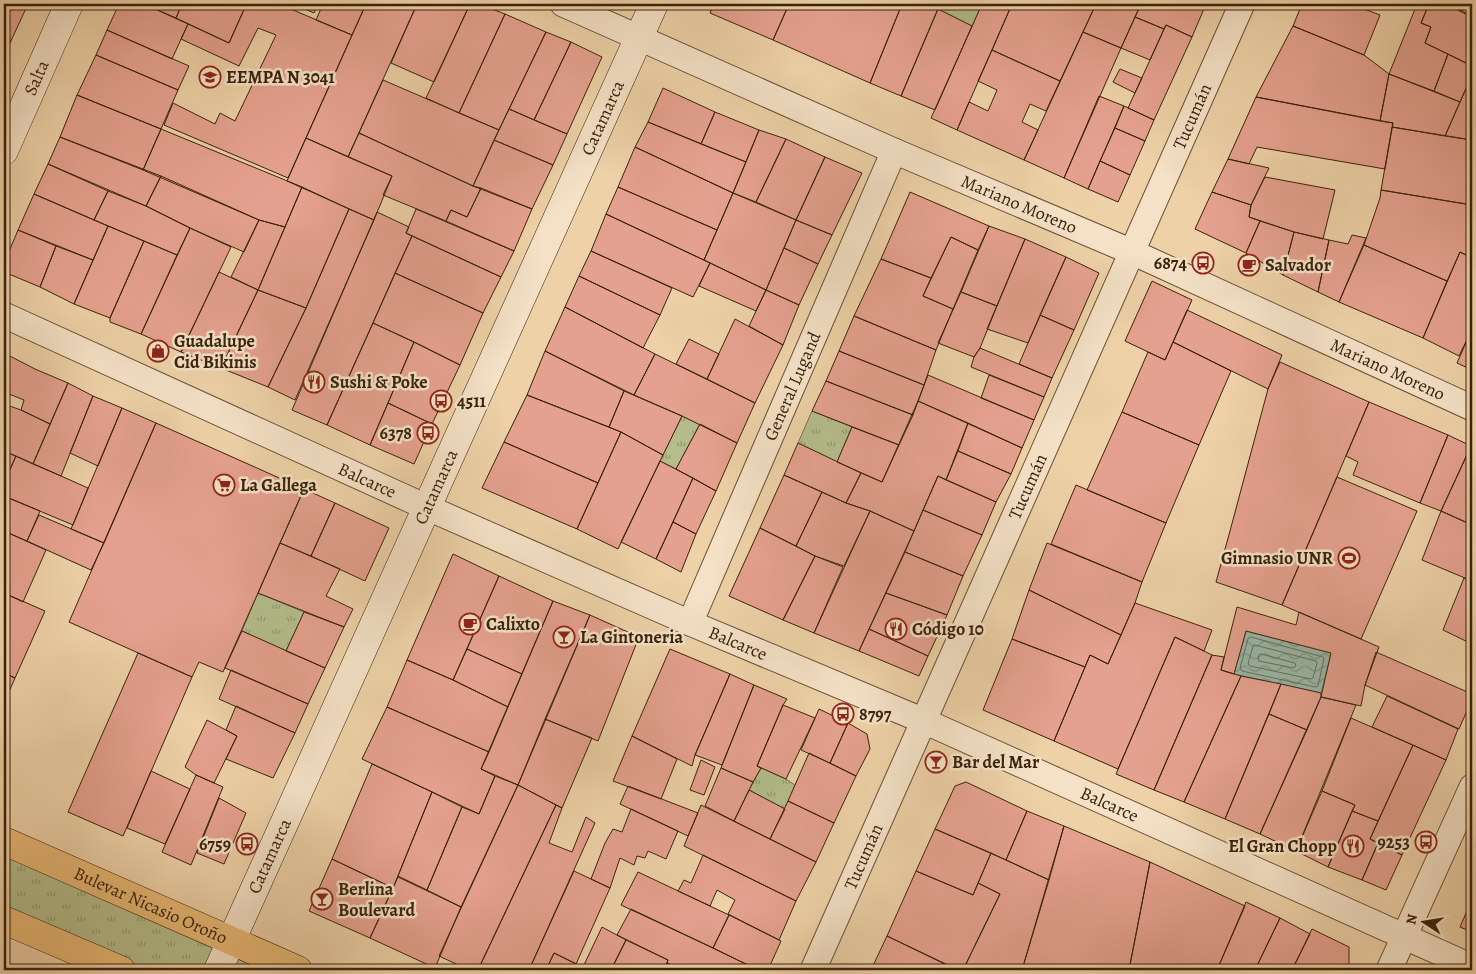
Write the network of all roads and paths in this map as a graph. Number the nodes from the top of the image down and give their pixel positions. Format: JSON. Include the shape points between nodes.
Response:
{"nodes":[{"id":1,"x":69,"y":4,"type":"edge"},
{"id":2,"x":563,"y":4,"type":"edge"},
{"id":3,"x":654,"y":4,"type":"edge"},
{"id":4,"x":1242,"y":4,"type":"edge"},
{"id":5,"x":639,"y":37,"type":"junction"},
{"id":6,"x":4,"y":151,"type":"edge"},
{"id":7,"x":894,"y":151,"type":"junction"},
{"id":8,"x":1132,"y":252,"type":"junction"},
{"id":9,"x":4,"y":315,"type":"edge"},
{"id":10,"x":1472,"y":408,"type":"edge"},
{"id":11,"x":426,"y":507,"type":"junction"},
{"id":12,"x":690,"y":623,"type":"junction"},
{"id":13,"x":924,"y":721,"type":"junction"},
{"id":14,"x":1472,"y":787,"type":"edge"},
{"id":15,"x":4,"y":841,"type":"edge"},
{"id":16,"x":4,"y":920,"type":"edge"},
{"id":17,"x":1404,"y":937,"type":"junction"},
{"id":18,"x":231,"y":940,"type":"junction"},
{"id":19,"x":1472,"y":967,"type":"edge"},
{"id":20,"x":121,"y":970,"type":"edge"},
{"id":21,"x":218,"y":970,"type":"edge"},
{"id":22,"x":298,"y":970,"type":"edge"},
{"id":23,"x":813,"y":970,"type":"edge"},
{"id":24,"x":1389,"y":970,"type":"edge"}],
"edges":[{"from":1,"to":6,"type":"main road","name":"Salta"},
{"from":2,"to":5,"type":"street","name":"Mariano Moreno"},
{"from":3,"to":5,"type":"main road","name":"Catamarca"},
{"from":4,"to":8,"type":"street","name":"Tucumán"},
{"from":5,"to":7,"type":"street","name":"Mariano Moreno"},
{"from":5,"to":11,"type":"main road","name":"Catamarca"},
{"from":7,"to":8,"type":"street","name":"Mariano Moreno"},
{"from":7,"to":12,"type":"street","name":"General Lugand"},
{"from":8,"to":10,"type":"street","name":"Mariano Moreno"},
{"from":8,"to":13,"type":"street","name":"Tucumán"},
{"from":9,"to":11,"type":"street","name":"Balcarce"},
{"from":11,"to":12,"type":"street","name":"Balcarce"},
{"from":11,"to":18,"type":"main road","name":"Catamarca"},
{"from":12,"to":13,"type":"street","name":"Balcarce"},
{"from":13,"to":17,"type":"street","name":"Balcarce"},
{"from":13,"to":23,"type":"street","name":"Tucumán"},
{"from":14,"to":17,"type":"street"},
{"from":15,"to":18,"type":"main road","name":"Bulevar Nicasio Oroño"},
{"from":16,"to":20,"type":"main road"},
{"from":17,"to":19,"type":"street","name":"Balcarce"},
{"from":17,"to":24,"type":"street"},
{"from":18,"to":21,"type":"main road","name":"Catamarca"},
{"from":18,"to":22,"type":"main road","name":"Bulevar Nicasio Oroño"}]}
